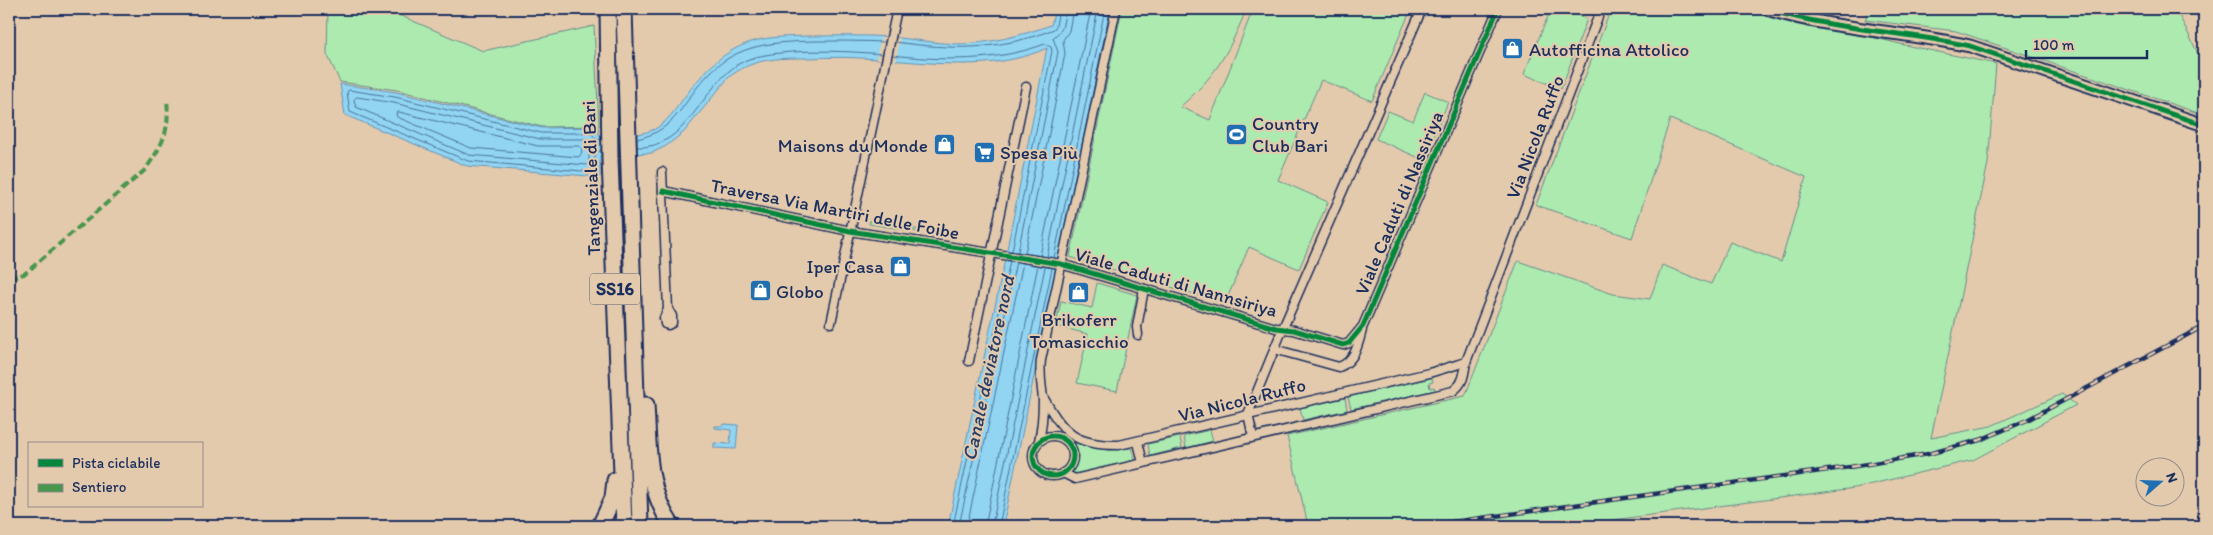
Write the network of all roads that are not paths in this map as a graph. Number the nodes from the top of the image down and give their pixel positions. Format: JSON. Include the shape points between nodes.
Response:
{"nodes":[{"id":1,"x":608,"y":9,"type":"edge"},
{"id":2,"x":624,"y":9,"type":"edge"},
{"id":3,"x":897,"y":9,"type":"edge"},
{"id":4,"x":1116,"y":9,"type":"edge"},
{"id":5,"x":1422,"y":9,"type":"edge"},
{"id":6,"x":1498,"y":9,"type":"edge"},
{"id":7,"x":1601,"y":9,"type":"edge"},
{"id":8,"x":1768,"y":9,"type":"edge"},
{"id":9,"x":1026,"y":86,"type":"dead end"},
{"id":10,"x":2204,"y":125,"type":"edge"},
{"id":11,"x":662,"y":172,"type":"dead end"},
{"id":12,"x":663,"y":191,"type":"junction"},
{"id":13,"x":850,"y":231,"type":"junction"},
{"id":14,"x":992,"y":253,"type":"junction"},
{"id":15,"x":1001,"y":254,"type":"joint"},
{"id":16,"x":1061,"y":264,"type":"junction"},
{"id":17,"x":1144,"y":289,"type":"junction"},
{"id":18,"x":668,"y":309,"type":"dead end"},
{"id":19,"x":633,"y":314,"type":"junction"},
{"id":20,"x":831,"y":323,"type":"dead end"},
{"id":21,"x":1363,"y":326,"type":"junction"},
{"id":22,"x":1282,"y":328,"type":"junction"},
{"id":23,"x":1138,"y":335,"type":"dead end"},
{"id":24,"x":1274,"y":349,"type":"junction"},
{"id":25,"x":970,"y":361,"type":"dead end"},
{"id":26,"x":1466,"y":362,"type":"junction"},
{"id":27,"x":1042,"y":398,"type":"junction"},
{"id":28,"x":1248,"y":414,"type":"junction"},
{"id":29,"x":620,"y":419,"type":"junction"},
{"id":30,"x":1064,"y":429,"type":"junction"},
{"id":31,"x":1076,"y":437,"type":"junction"},
{"id":32,"x":1253,"y":437,"type":"junction"},
{"id":33,"x":1064,"y":440,"type":"junction"},
{"id":34,"x":1040,"y":441,"type":"junction"},
{"id":35,"x":1138,"y":442,"type":"junction"},
{"id":36,"x":1143,"y":463,"type":"junction"},
{"id":37,"x":1063,"y":473,"type":"junction"},
{"id":38,"x":600,"y":526,"type":"edge"},
{"id":39,"x":624,"y":526,"type":"edge"},
{"id":40,"x":640,"y":526,"type":"edge"},
{"id":41,"x":672,"y":526,"type":"edge"}],
"edges":[{"from":1,"to":29,"type":"highway","name":"Tangenziale di Bari","number":"SS16"},
{"from":2,"to":19,"type":"highway","name":"Tangenziale di Bari","number":"SS16"},
{"from":3,"to":13,"type":"street"},
{"from":4,"to":16,"type":"street"},
{"from":5,"to":22,"type":"street"},
{"from":6,"to":21,"type":"street","name":"Viale Caduti di Nassiriya"},
{"from":7,"to":26,"type":"street","name":"Via Nicola Ruffo"},
{"from":8,"to":10,"type":"street","via":[[1805,20],[1970,46]]},
{"from":9,"to":14,"type":"street"},
{"from":11,"to":12,"type":"street"},
{"from":12,"to":13,"type":"street","name":"Traversa Via Martiri delle Foibe"},
{"from":12,"to":18,"type":"street"},
{"from":13,"to":14,"type":"street","name":"Traversa Via Martiri delle Foibe"},
{"from":13,"to":20,"type":"street"},
{"from":14,"to":15,"type":"street","name":"Traversa Via Martiri delle Foibe"},
{"from":14,"to":25,"type":"street"},
{"from":15,"to":16,"type":"street","name":"Viale Caduti di Nannsiriya"},
{"from":16,"to":17,"type":"street","name":"Viale Caduti di Nannsiriya"},
{"from":16,"to":27,"type":"street","via":[[1041,360]]},
{"from":17,"to":22,"type":"street","name":"Viale Caduti di Nannsiriya"},
{"from":17,"to":23,"type":"street","via":[[1136,327]]},
{"from":19,"to":40,"type":"highway","name":"Tangenziale di Bari","number":"SS16"},
{"from":19,"to":41,"type":"highway","via":[[644,354],[650,476],[658,501]]},
{"from":21,"to":22,"type":"street","name":"Viale Caduti di Nassiriya","via":[[1349,344],[1343,345]]},
{"from":21,"to":24,"type":"street","via":[[1358,348],[1350,361],[1339,366]]},
{"from":22,"to":24,"type":"street"},
{"from":24,"to":28,"type":"street"},
{"from":26,"to":28,"type":"street","name":"Via Nicola Ruffo"},
{"from":26,"to":32,"type":"street","name":"Via Nicola Ruffo","via":[[1464,379],[1453,391]]},
{"from":27,"to":30,"type":"street","name":"Via Nicola Ruffo"},
{"from":27,"to":34,"type":"street"},
{"from":28,"to":32,"type":"street"},
{"from":28,"to":35,"type":"street","name":"Via Nicola Ruffo"},
{"from":29,"to":38,"type":"highway","via":[[614,452],[613,498]]},
{"from":29,"to":39,"type":"highway","name":"Tangenziale di Bari","number":"SS16"},
{"from":30,"to":31,"type":"street","name":"Via Nicola Ruffo"},
{"from":30,"to":33,"type":"street"},
{"from":31,"to":33,"type":"street"},
{"from":31,"to":35,"type":"street","name":"Via Nicola Ruffo","via":[[1094,445],[1119,446]]},
{"from":32,"to":36,"type":"street","name":"Via Nicola Ruffo"},
{"from":33,"to":34,"type":"street","via":[[1052,436]]},
{"from":33,"to":37,"type":"street","via":[[1069,444],[1072,457]]},
{"from":34,"to":37,"type":"street","via":[[1035,446],[1033,458],[1039,470],[1051,476]]},
{"from":35,"to":36,"type":"street"},
{"from":36,"to":37,"type":"street","name":"Via Nicola Ruffo","via":[[1075,479]]}]}
